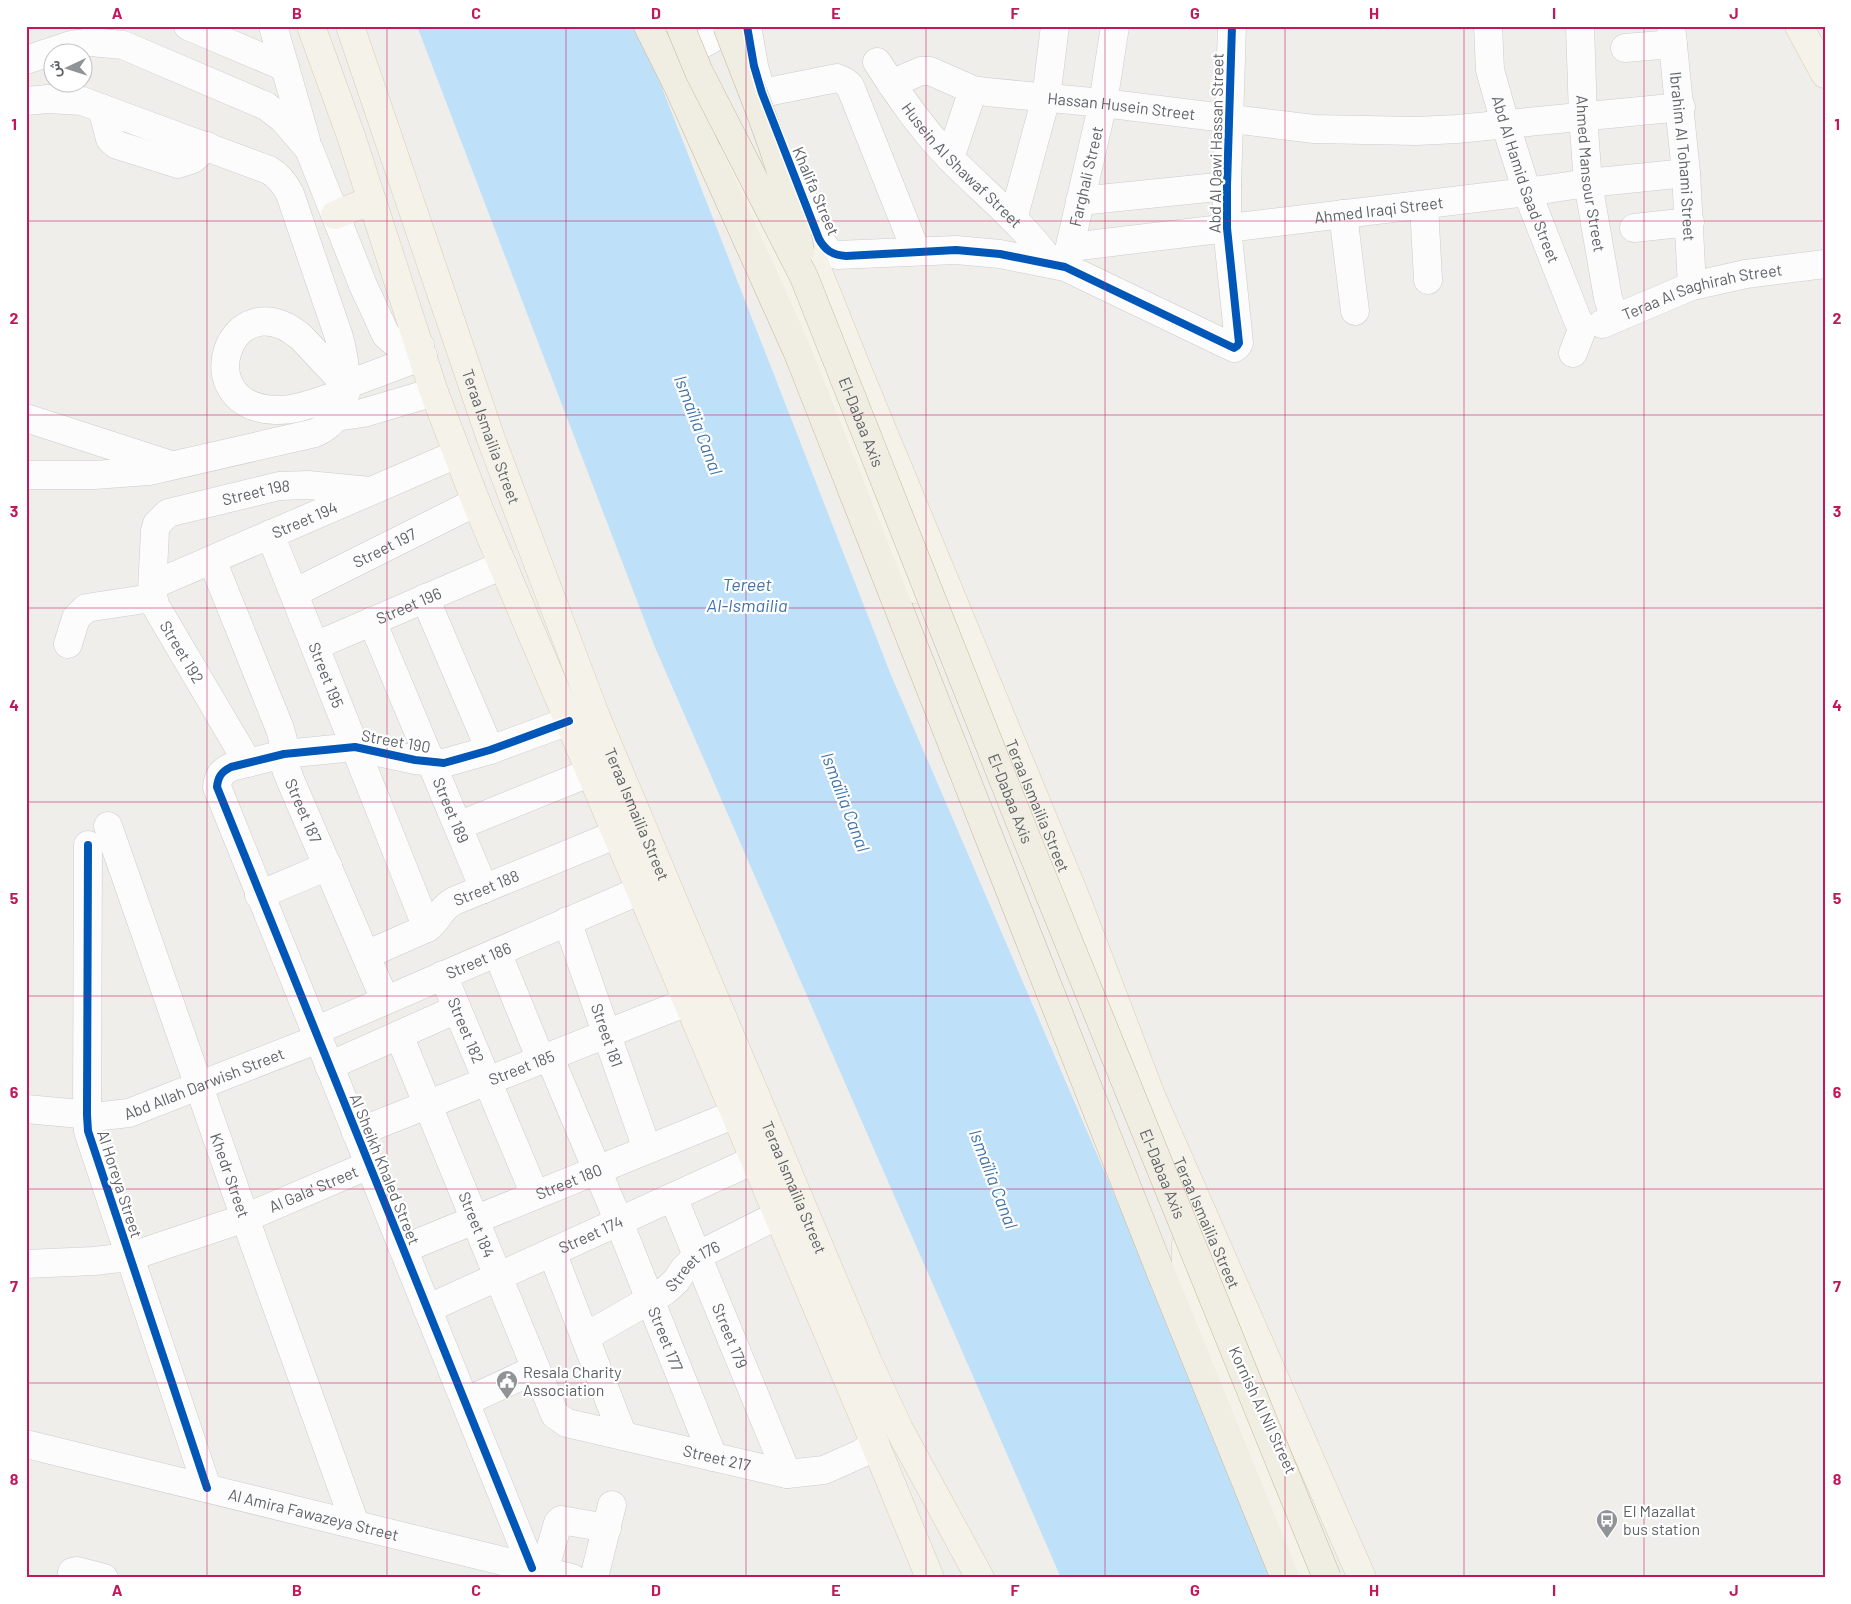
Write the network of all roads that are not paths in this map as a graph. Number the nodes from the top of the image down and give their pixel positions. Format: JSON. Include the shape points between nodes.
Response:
{"nodes":[{"id":1,"x":188,"y":26,"type":"edge"},
{"id":2,"x":311,"y":26,"type":"edge"},
{"id":3,"x":350,"y":26,"type":"edge"},
{"id":4,"x":648,"y":26,"type":"edge"},
{"id":5,"x":672,"y":26,"type":"edge"},
{"id":6,"x":680,"y":26,"type":"edge"},
{"id":7,"x":727,"y":26,"type":"edge"},
{"id":8,"x":742,"y":26,"type":"edge"},
{"id":9,"x":747,"y":26,"type":"edge"},
{"id":10,"x":1055,"y":26,"type":"edge"},
{"id":11,"x":1115,"y":26,"type":"edge"},
{"id":12,"x":1232,"y":26,"type":"edge"},
{"id":13,"x":1488,"y":26,"type":"edge"},
{"id":14,"x":1580,"y":26,"type":"edge"},
{"id":15,"x":1799,"y":26,"type":"edge"},
{"id":16,"x":270,"y":28,"type":"edge"},
{"id":17,"x":100,"y":34,"type":"edge"},
{"id":18,"x":1672,"y":35,"type":"edge"},
{"id":19,"x":1625,"y":48,"type":"dead end"},
{"id":20,"x":684,"y":53,"type":"junction"},
{"id":21,"x":26,"y":60,"type":"edge"},
{"id":22,"x":285,"y":67,"type":"junction"},
{"id":23,"x":884,"y":73,"type":"joint"},
{"id":24,"x":1825,"y":74,"type":"edge"},
{"id":25,"x":973,"y":90,"type":"junction"},
{"id":26,"x":762,"y":93,"type":"junction"},
{"id":27,"x":1046,"y":98,"type":"junction"},
{"id":28,"x":26,"y":101,"type":"edge"},
{"id":29,"x":1104,"y":103,"type":"junction"},
{"id":30,"x":1681,"y":107,"type":"junction"},
{"id":31,"x":1583,"y":116,"type":"junction"},
{"id":32,"x":1229,"y":120,"type":"junction"},
{"id":33,"x":1505,"y":123,"type":"junction"},
{"id":34,"x":309,"y":149,"type":"junction"},
{"id":35,"x":950,"y":158,"type":"junction"},
{"id":36,"x":1686,"y":173,"type":"junction"},
{"id":37,"x":1588,"y":183,"type":"junction"},
{"id":38,"x":1227,"y":186,"type":"junction"},
{"id":39,"x":1527,"y":192,"type":"junction"},
{"id":40,"x":372,"y":200,"type":"junction"},
{"id":41,"x":1080,"y":201,"type":"junction"},
{"id":42,"x":1424,"y":205,"type":"junction"},
{"id":43,"x":1343,"y":214,"type":"junction"},
{"id":44,"x":335,"y":215,"type":"junction"},
{"id":45,"x":1013,"y":219,"type":"junction"},
{"id":46,"x":1690,"y":222,"type":"junction"},
{"id":47,"x":1227,"y":228,"type":"junction"},
{"id":48,"x":1634,"y":228,"type":"dead end"},
{"id":49,"x":916,"y":251,"type":"junction"},
{"id":50,"x":1063,"y":259,"type":"junction"},
{"id":51,"x":1825,"y":264,"type":"edge"},
{"id":52,"x":804,"y":277,"type":"junction"},
{"id":53,"x":1428,"y":280,"type":"dead end"},
{"id":54,"x":1692,"y":286,"type":"junction"},
{"id":55,"x":1355,"y":311,"type":"dead end"},
{"id":56,"x":1618,"y":317,"type":"junction"},
{"id":57,"x":1583,"y":327,"type":"junction"},
{"id":58,"x":421,"y":351,"type":"junction"},
{"id":59,"x":1573,"y":353,"type":"dead end"},
{"id":60,"x":434,"y":392,"type":"junction"},
{"id":61,"x":343,"y":398,"type":"junction"},
{"id":62,"x":26,"y":418,"type":"edge"},
{"id":63,"x":458,"y":454,"type":"junction"},
{"id":64,"x":171,"y":465,"type":"junction"},
{"id":65,"x":26,"y":475,"type":"edge"},
{"id":66,"x":370,"y":491,"type":"junction"},
{"id":67,"x":476,"y":502,"type":"junction"},
{"id":68,"x":270,"y":534,"type":"junction"},
{"id":69,"x":212,"y":560,"type":"junction"},
{"id":70,"x":503,"y":565,"type":"junction"},
{"id":71,"x":152,"y":591,"type":"junction"},
{"id":72,"x":294,"y":593,"type":"junction"},
{"id":73,"x":425,"y":598,"type":"junction"},
{"id":74,"x":372,"y":621,"type":"junction"},
{"id":75,"x":68,"y":644,"type":"dead end"},
{"id":76,"x":315,"y":646,"type":"junction"},
{"id":77,"x":569,"y":721,"type":"junction"},
{"id":78,"x":355,"y":747,"type":"junction"},
{"id":79,"x":490,"y":750,"type":"junction"},
{"id":80,"x":284,"y":754,"type":"junction"},
{"id":81,"x":248,"y":762,"type":"junction"},
{"id":82,"x":431,"y":762,"type":"junction"},
{"id":83,"x":591,"y":772,"type":"junction"},
{"id":84,"x":218,"y":778,"type":"joint"},
{"id":85,"x":108,"y":826,"type":"dead end"},
{"id":86,"x":458,"y":826,"type":"junction"},
{"id":87,"x":617,"y":834,"type":"junction"},
{"id":88,"x":88,"y":845,"type":"dead end"},
{"id":89,"x":328,"y":866,"type":"junction"},
{"id":90,"x":484,"y":889,"type":"junction"},
{"id":91,"x":640,"y":890,"type":"junction"},
{"id":92,"x":260,"y":895,"type":"junction"},
{"id":93,"x":567,"y":921,"type":"junction"},
{"id":94,"x":427,"y":928,"type":"junction"},
{"id":95,"x":497,"y":952,"type":"junction"},
{"id":96,"x":366,"y":955,"type":"junction"},
{"id":97,"x":442,"y":975,"type":"junction"},
{"id":98,"x":386,"y":1000,"type":"junction"},
{"id":99,"x":687,"y":1002,"type":"junction"},
{"id":100,"x":457,"y":1009,"type":"junction"},
{"id":101,"x":607,"y":1034,"type":"junction"},
{"id":102,"x":316,"y":1035,"type":"junction"},
{"id":103,"x":399,"y":1035,"type":"junction"},
{"id":104,"x":545,"y":1058,"type":"junction"},
{"id":105,"x":329,"y":1066,"type":"junction"},
{"id":106,"x":487,"y":1081,"type":"junction"},
{"id":107,"x":199,"y":1085,"type":"junction"},
{"id":108,"x":428,"y":1104,"type":"junction"},
{"id":109,"x":26,"y":1110,"type":"edge"},
{"id":110,"x":735,"y":1114,"type":"junction"},
{"id":111,"x":86,"y":1116,"type":"junction"},
{"id":112,"x":356,"y":1133,"type":"junction"},
{"id":113,"x":647,"y":1149,"type":"junction"},
{"id":114,"x":754,"y":1160,"type":"junction"},
{"id":115,"x":368,"y":1165,"type":"junction"},
{"id":116,"x":597,"y":1169,"type":"junction"},
{"id":117,"x":535,"y":1195,"type":"junction"},
{"id":118,"x":673,"y":1197,"type":"junction"},
{"id":119,"x":778,"y":1215,"type":"junction"},
{"id":120,"x":245,"y":1218,"type":"junction"},
{"id":121,"x":475,"y":1220,"type":"junction"},
{"id":122,"x":619,"y":1222,"type":"junction"},
{"id":123,"x":1186,"y":1244,"type":"junction"},
{"id":124,"x":402,"y":1249,"type":"junction"},
{"id":125,"x":552,"y":1252,"type":"junction"},
{"id":126,"x":697,"y":1256,"type":"junction"},
{"id":127,"x":129,"y":1257,"type":"junction"},
{"id":128,"x":26,"y":1264,"type":"edge"},
{"id":129,"x":498,"y":1277,"type":"junction"},
{"id":130,"x":650,"y":1300,"type":"junction"},
{"id":131,"x":427,"y":1309,"type":"junction"},
{"id":132,"x":585,"y":1337,"type":"junction"},
{"id":133,"x":536,"y":1369,"type":"junction"},
{"id":134,"x":465,"y":1402,"type":"junction"},
{"id":135,"x":555,"y":1415,"type":"joint"},
{"id":136,"x":623,"y":1436,"type":"junction"},
{"id":137,"x":26,"y":1444,"type":"edge"},
{"id":138,"x":875,"y":1444,"type":"junction"},
{"id":139,"x":713,"y":1457,"type":"junction"},
{"id":140,"x":787,"y":1474,"type":"junction"},
{"id":141,"x":207,"y":1488,"type":"junction"},
{"id":142,"x":355,"y":1524,"type":"junction"},
{"id":143,"x":532,"y":1566,"type":"junction"},
{"id":144,"x":71,"y":1578,"type":"edge"},
{"id":145,"x":104,"y":1578,"type":"edge"},
{"id":146,"x":572,"y":1578,"type":"edge"},
{"id":147,"x":594,"y":1578,"type":"edge"},
{"id":148,"x":930,"y":1578,"type":"edge"},
{"id":149,"x":980,"y":1578,"type":"edge"},
{"id":150,"x":1285,"y":1578,"type":"edge"},
{"id":151,"x":1301,"y":1578,"type":"edge"},
{"id":152,"x":1327,"y":1578,"type":"edge"},
{"id":153,"x":1339,"y":1578,"type":"edge"},
{"id":154,"x":1362,"y":1578,"type":"edge"}],
"edges":[{"from":1,"to":22,"type":"street"},
{"from":2,"to":40,"type":"main road","name":"Teraa Ismailia Street"},
{"from":3,"to":149,"type":"main road","name":"Teraa Ismailia Street","via":[[491,439],[596,717],[867,1360],[899,1429]]},
{"from":4,"to":150,"type":"highway","name":"El-Dabaa Axis","via":[[798,353]]},
{"from":5,"to":20,"type":"main road","name":"Teraa Ismailia Street"},
{"from":6,"to":52,"type":"highway","name":"El-Dabaa Axis","bridge":true,"via":[[699,72]]},
{"from":7,"to":20,"type":"street","via":[[710,40]]},
{"from":7,"to":52,"type":"highway","bridge":true,"via":[[782,175],[792,209]]},
{"from":8,"to":154,"type":"main road","name":"Teraa Ismailia Street","via":[[744,71],[752,105],[860,376],[1075,896],[1150,1093]]},
{"from":9,"to":26,"type":"street","name":"Khalifa Street"},
{"from":10,"to":27,"type":"street"},
{"from":11,"to":29,"type":"street","name":"Farghali Street"},
{"from":12,"to":32,"type":"street","name":"Abd Al Qawi Hassan Street"},
{"from":13,"to":33,"type":"street","name":"Abd Al Hamid Saad Street","via":[[1490,70]]},
{"from":14,"to":31,"type":"street","name":"Ahmed Mansour Street"},
{"from":15,"to":24,"type":"main road"},
{"from":16,"to":22,"type":"street"},
{"from":17,"to":21,"type":"street"},
{"from":17,"to":34,"type":"street","via":[[266,106],[283,119]]},
{"from":18,"to":19,"type":"street"},
{"from":18,"to":30,"type":"street","name":"Ibrahim Al Tohami Street"},
{"from":20,"to":123,"type":"main road","name":"Teraa Ismailia Street","via":[[975,734]]},
{"from":22,"to":34,"type":"street"},
{"from":23,"to":25,"type":"street","name":"Hassan Husein Street","via":[[930,71]]},
{"from":23,"to":35,"type":"street","name":"Husein Al Shawaf Street","via":[[918,122]]},
{"from":25,"to":27,"type":"street","name":"Hassan Husein Street"},
{"from":25,"to":35,"type":"street"},
{"from":26,"to":49,"type":"street","name":"Khalifa Street","via":[[823,246],[829,252],[846,256]]},
{"from":26,"to":49,"type":"street","via":[[837,78],[850,86]]},
{"from":27,"to":29,"type":"street","name":"Hassan Husein Street"},
{"from":27,"to":45,"type":"street"},
{"from":28,"to":61,"type":"street","via":[[82,101],[276,174],[287,187],[344,353]]},
{"from":29,"to":32,"type":"street","name":"Hassan Husein Street"},
{"from":29,"to":41,"type":"street","name":"Farghali Street"},
{"from":30,"to":31,"type":"street","name":"Hassan Husein Street"},
{"from":30,"to":36,"type":"street","name":"Ibrahim Al Tohami Street"},
{"from":31,"to":33,"type":"street","name":"Hassan Husein Street"},
{"from":31,"to":37,"type":"street","name":"Ahmed Mansour Street"},
{"from":32,"to":33,"type":"street","name":"Hassan Husein Street","via":[[1314,129],[1416,131]]},
{"from":32,"to":38,"type":"street","name":"Abd Al Qawi Hassan Street"},
{"from":33,"to":39,"type":"street","name":"Abd Al Hamid Saad Street"},
{"from":34,"to":44,"type":"street"},
{"from":35,"to":45,"type":"street","name":"Husein Al Shawaf Street"},
{"from":36,"to":37,"type":"street","name":"Ahmed Iraqi Street"},
{"from":36,"to":46,"type":"street","name":"Ibrahim Al Tohami Street"},
{"from":37,"to":39,"type":"street","name":"Ahmed Iraqi Street"},
{"from":37,"to":56,"type":"street","name":"Ahmed Mansour Street","via":[[1608,298]]},
{"from":38,"to":41,"type":"street"},
{"from":38,"to":47,"type":"street","name":"Abd Al Qawi Hassan Street"},
{"from":39,"to":42,"type":"street","name":"Ahmed Iraqi Street"},
{"from":39,"to":57,"type":"street","name":"Abd Al Hamid Saad Street"},
{"from":40,"to":44,"type":"main road"},
{"from":40,"to":58,"type":"main road","name":"Teraa Ismailia Street"},
{"from":41,"to":50,"type":"street","name":"Farghali Street"},
{"from":42,"to":43,"type":"street","name":"Ahmed Iraqi Street"},
{"from":42,"to":53,"type":"street"},
{"from":43,"to":47,"type":"street","name":"Ahmed Iraqi Street"},
{"from":43,"to":55,"type":"street"},
{"from":44,"to":58,"type":"street","via":[[386,335],[394,342]]},
{"from":45,"to":50,"type":"street","name":"Husein Al Shawaf Street"},
{"from":46,"to":48,"type":"street"},
{"from":46,"to":54,"type":"street","name":"Ibrahim Al Tohami Street"},
{"from":47,"to":50,"type":"street","name":"Ahmed Iraqi Street"},
{"from":47,"to":50,"type":"street","name":"Abd Al Qawi Hassan Street","via":[[1238,343],[1234,348]]},
{"from":49,"to":50,"type":"street","name":"Khalifa Street","via":[[956,250]]},
{"from":51,"to":54,"type":"street","name":"Teraa Al Saghirah Street","via":[[1746,274]]},
{"from":52,"to":152,"type":"highway","name":"El-Dabaa Axis","bridge":true,"via":[[1020,823]]},
{"from":54,"to":56,"type":"street","name":"Teraa Al Saghirah Street"},
{"from":56,"to":57,"type":"street","name":"Teraa Al Saghirah Street","via":[[1590,329]]},
{"from":57,"to":59,"type":"street"},
{"from":58,"to":60,"type":"main road","name":"Teraa Ismailia Street"},
{"from":58,"to":61,"type":"street"},
{"from":60,"to":61,"type":"street","via":[[363,413]]},
{"from":60,"to":63,"type":"main road","name":"Teraa Ismailia Street"},
{"from":61,"to":64,"type":"street","via":[[330,424],[315,433]]},
{"from":62,"to":64,"type":"street"},
{"from":63,"to":66,"type":"street","name":"Street 194"},
{"from":63,"to":67,"type":"main road","name":"Teraa Ismailia Street"},
{"from":64,"to":65,"type":"street","via":[[112,474]]},
{"from":66,"to":68,"type":"street","name":"Street 194"},
{"from":66,"to":71,"type":"street","name":"Street 198","via":[[308,485],[279,486],[168,513],[155,531]]},
{"from":67,"to":70,"type":"main road","name":"Teraa Ismailia Street"},
{"from":67,"to":72,"type":"street","name":"Street 197"},
{"from":68,"to":69,"type":"street","name":"Street 194"},
{"from":68,"to":72,"type":"street","name":"Street 195"},
{"from":69,"to":71,"type":"street","name":"Street 194"},
{"from":69,"to":80,"type":"street","name":"Street 187","via":[[280,728]]},
{"from":70,"to":73,"type":"street","name":"Street 196"},
{"from":70,"to":77,"type":"main road","name":"Teraa Ismailia Street"},
{"from":71,"to":75,"type":"street","name":"Street 194","via":[[86,608],[76,618]]},
{"from":71,"to":81,"type":"street","name":"Street 192","via":[[158,611]]},
{"from":72,"to":76,"type":"street","name":"Street 195"},
{"from":73,"to":74,"type":"street","name":"Street 196"},
{"from":73,"to":79,"type":"street"},
{"from":74,"to":76,"type":"street","name":"Street 196"},
{"from":74,"to":82,"type":"street","name":"Street 189"},
{"from":76,"to":78,"type":"street","name":"Street 195"},
{"from":77,"to":79,"type":"street","name":"Street 190"},
{"from":77,"to":83,"type":"main road","name":"Teraa Ismailia Street"},
{"from":78,"to":80,"type":"street","name":"Street 190"},
{"from":78,"to":82,"type":"street","name":"Street 190"},
{"from":78,"to":94,"type":"street","name":"Street 195"},
{"from":79,"to":82,"type":"street","name":"Street 190","via":[[444,763]]},
{"from":80,"to":81,"type":"street","name":"Street 190"},
{"from":80,"to":89,"type":"street","name":"Street 187","via":[[289,776]]},
{"from":81,"to":84,"type":"street","name":"Street 190","via":[[230,767]]},
{"from":82,"to":86,"type":"street","name":"Street 189"},
{"from":83,"to":86,"type":"street"},
{"from":83,"to":87,"type":"main road","name":"Teraa Ismailia Street"},
{"from":84,"to":92,"type":"street","name":"Al Sheikh Khaled Street","via":[[217,787]]},
{"from":85,"to":107,"type":"street","name":"Khedr Street"},
{"from":86,"to":90,"type":"street","name":"Street 189"},
{"from":87,"to":90,"type":"street","name":"Street 188"},
{"from":87,"to":91,"type":"main road","name":"Teraa Ismailia Street"},
{"from":88,"to":111,"type":"street","name":"Al Horeya Street"},
{"from":89,"to":92,"type":"street"},
{"from":89,"to":96,"type":"street","name":"Street 187"},
{"from":90,"to":94,"type":"street","name":"Street 188","via":[[446,905]]},
{"from":91,"to":93,"type":"street","name":"Street 186"},
{"from":91,"to":99,"type":"main road","name":"Teraa Ismailia Street"},
{"from":92,"to":102,"type":"street","name":"Al Sheikh Khaled Street"},
{"from":93,"to":95,"type":"street","name":"Street 186"},
{"from":93,"to":101,"type":"street","name":"Street 181"},
{"from":94,"to":96,"type":"street","name":"Street 188"},
{"from":95,"to":97,"type":"street","name":"Street 186"},
{"from":95,"to":104,"type":"street","name":"Street 177"},
{"from":96,"to":98,"type":"street","name":"Street 187"},
{"from":97,"to":98,"type":"street","name":"Street 186"},
{"from":97,"to":100,"type":"street","name":"Street 182"},
{"from":98,"to":102,"type":"street","name":"Street 186"},
{"from":99,"to":101,"type":"street","name":"Street 185"},
{"from":99,"to":110,"type":"main road","name":"Teraa Ismailia Street"},
{"from":100,"to":103,"type":"street"},
{"from":100,"to":106,"type":"street","name":"Street 182"},
{"from":101,"to":104,"type":"street","name":"Street 185"},
{"from":101,"to":113,"type":"street","name":"Street 181"},
{"from":102,"to":105,"type":"street","name":"Al Sheikh Khaled Street"},
{"from":102,"to":107,"type":"street","name":"Abd Allah Darwish Street"},
{"from":103,"to":105,"type":"street"},
{"from":103,"to":108,"type":"street","name":"Street 184"},
{"from":104,"to":106,"type":"street","name":"Street 185"},
{"from":104,"to":116,"type":"street","name":"Street 177"},
{"from":105,"to":112,"type":"street","name":"Al Sheikh Khaled Street"},
{"from":106,"to":108,"type":"street","name":"Street 185"},
{"from":106,"to":117,"type":"street","name":"Street 182"},
{"from":107,"to":111,"type":"street","name":"Abd Allah Darwish Street","via":[[129,1112]]},
{"from":107,"to":120,"type":"street","name":"Khedr Street"},
{"from":108,"to":112,"type":"street","name":"Street 185"},
{"from":108,"to":121,"type":"street","name":"Street 184"},
{"from":109,"to":111,"type":"street","name":"Abd Allah Darwish Street"},
{"from":110,"to":113,"type":"street","name":"Street 180"},
{"from":110,"to":114,"type":"main road","name":"Teraa Ismailia Street"},
{"from":111,"to":127,"type":"street","name":"Al Horeya Street","via":[[92,1146]]},
{"from":112,"to":115,"type":"street","name":"Al Sheikh Khaled Street"},
{"from":113,"to":116,"type":"street","name":"Street 180"},
{"from":114,"to":118,"type":"street","name":"Street 174"},
{"from":114,"to":119,"type":"main road","name":"Teraa Ismailia Street"},
{"from":115,"to":120,"type":"street","name":"Al Gala' Street"},
{"from":115,"to":124,"type":"street","name":"Al Sheikh Khaled Street"},
{"from":116,"to":117,"type":"street","name":"Street 180"},
{"from":116,"to":122,"type":"street","name":"Street 177"},
{"from":117,"to":121,"type":"street","name":"Street 180"},
{"from":118,"to":122,"type":"street","name":"Street 174"},
{"from":118,"to":126,"type":"street","name":"Street 179"},
{"from":119,"to":126,"type":"street","name":"Street 176"},
{"from":119,"to":138,"type":"main road","name":"Teraa Ismailia Street"},
{"from":120,"to":127,"type":"street","name":"Al Gala' Street"},
{"from":120,"to":142,"type":"street","name":"Khedr Street"},
{"from":121,"to":124,"type":"street","name":"Street 180"},
{"from":121,"to":129,"type":"street","name":"Street 184"},
{"from":122,"to":125,"type":"street","name":"Street 174"},
{"from":122,"to":130,"type":"street","name":"Street 177"},
{"from":123,"to":151,"type":"main road","via":[[1186,1273],[1192,1301]]},
{"from":123,"to":153,"type":"main road","name":"Kornish Al Nil Street"},
{"from":124,"to":131,"type":"street","name":"Al Sheikh Khaled Street"},
{"from":125,"to":129,"type":"street","name":"Street 174"},
{"from":125,"to":132,"type":"street"},
{"from":126,"to":130,"type":"street","name":"Street 176","via":[[676,1281]]},
{"from":126,"to":140,"type":"street","name":"Street 179"},
{"from":127,"to":128,"type":"street","name":"Al Gala' Street"},
{"from":127,"to":141,"type":"street","name":"Al Horeya Street"},
{"from":129,"to":131,"type":"street","name":"Street 174"},
{"from":129,"to":133,"type":"street","name":"Street 184"},
{"from":130,"to":132,"type":"street","name":"Street 176"},
{"from":130,"to":139,"type":"street","name":"Street 177"},
{"from":131,"to":134,"type":"street","name":"Al Sheikh Khaled Street"},
{"from":132,"to":136,"type":"street"},
{"from":133,"to":134,"type":"street"},
{"from":133,"to":135,"type":"street","name":"Street 184"},
{"from":134,"to":143,"type":"street","name":"Al Sheikh Khaled Street"},
{"from":135,"to":136,"type":"street","name":"Street 217","via":[[567,1423]]},
{"from":136,"to":139,"type":"street","name":"Street 217"},
{"from":137,"to":141,"type":"street","name":"Al Amira Fawazeya Street"},
{"from":138,"to":140,"type":"street","name":"Street 217","via":[[824,1470]]},
{"from":138,"to":148,"type":"main road","name":"Teraa Ismailia Street"},
{"from":139,"to":140,"type":"street","name":"Street 217"},
{"from":141,"to":142,"type":"street","name":"Al Amira Fawazeya Street"},
{"from":142,"to":143,"type":"street","name":"Al Amira Fawazeya Street"},
{"from":143,"to":146,"type":"street","name":"Al Amira Fawazeya Street"},
{"from":143,"to":147,"type":"street","via":[[549,1554],[561,1520],[610,1516]]},
{"from":144,"to":145,"type":"street","via":[[72,1572],[77,1571]]}]}
